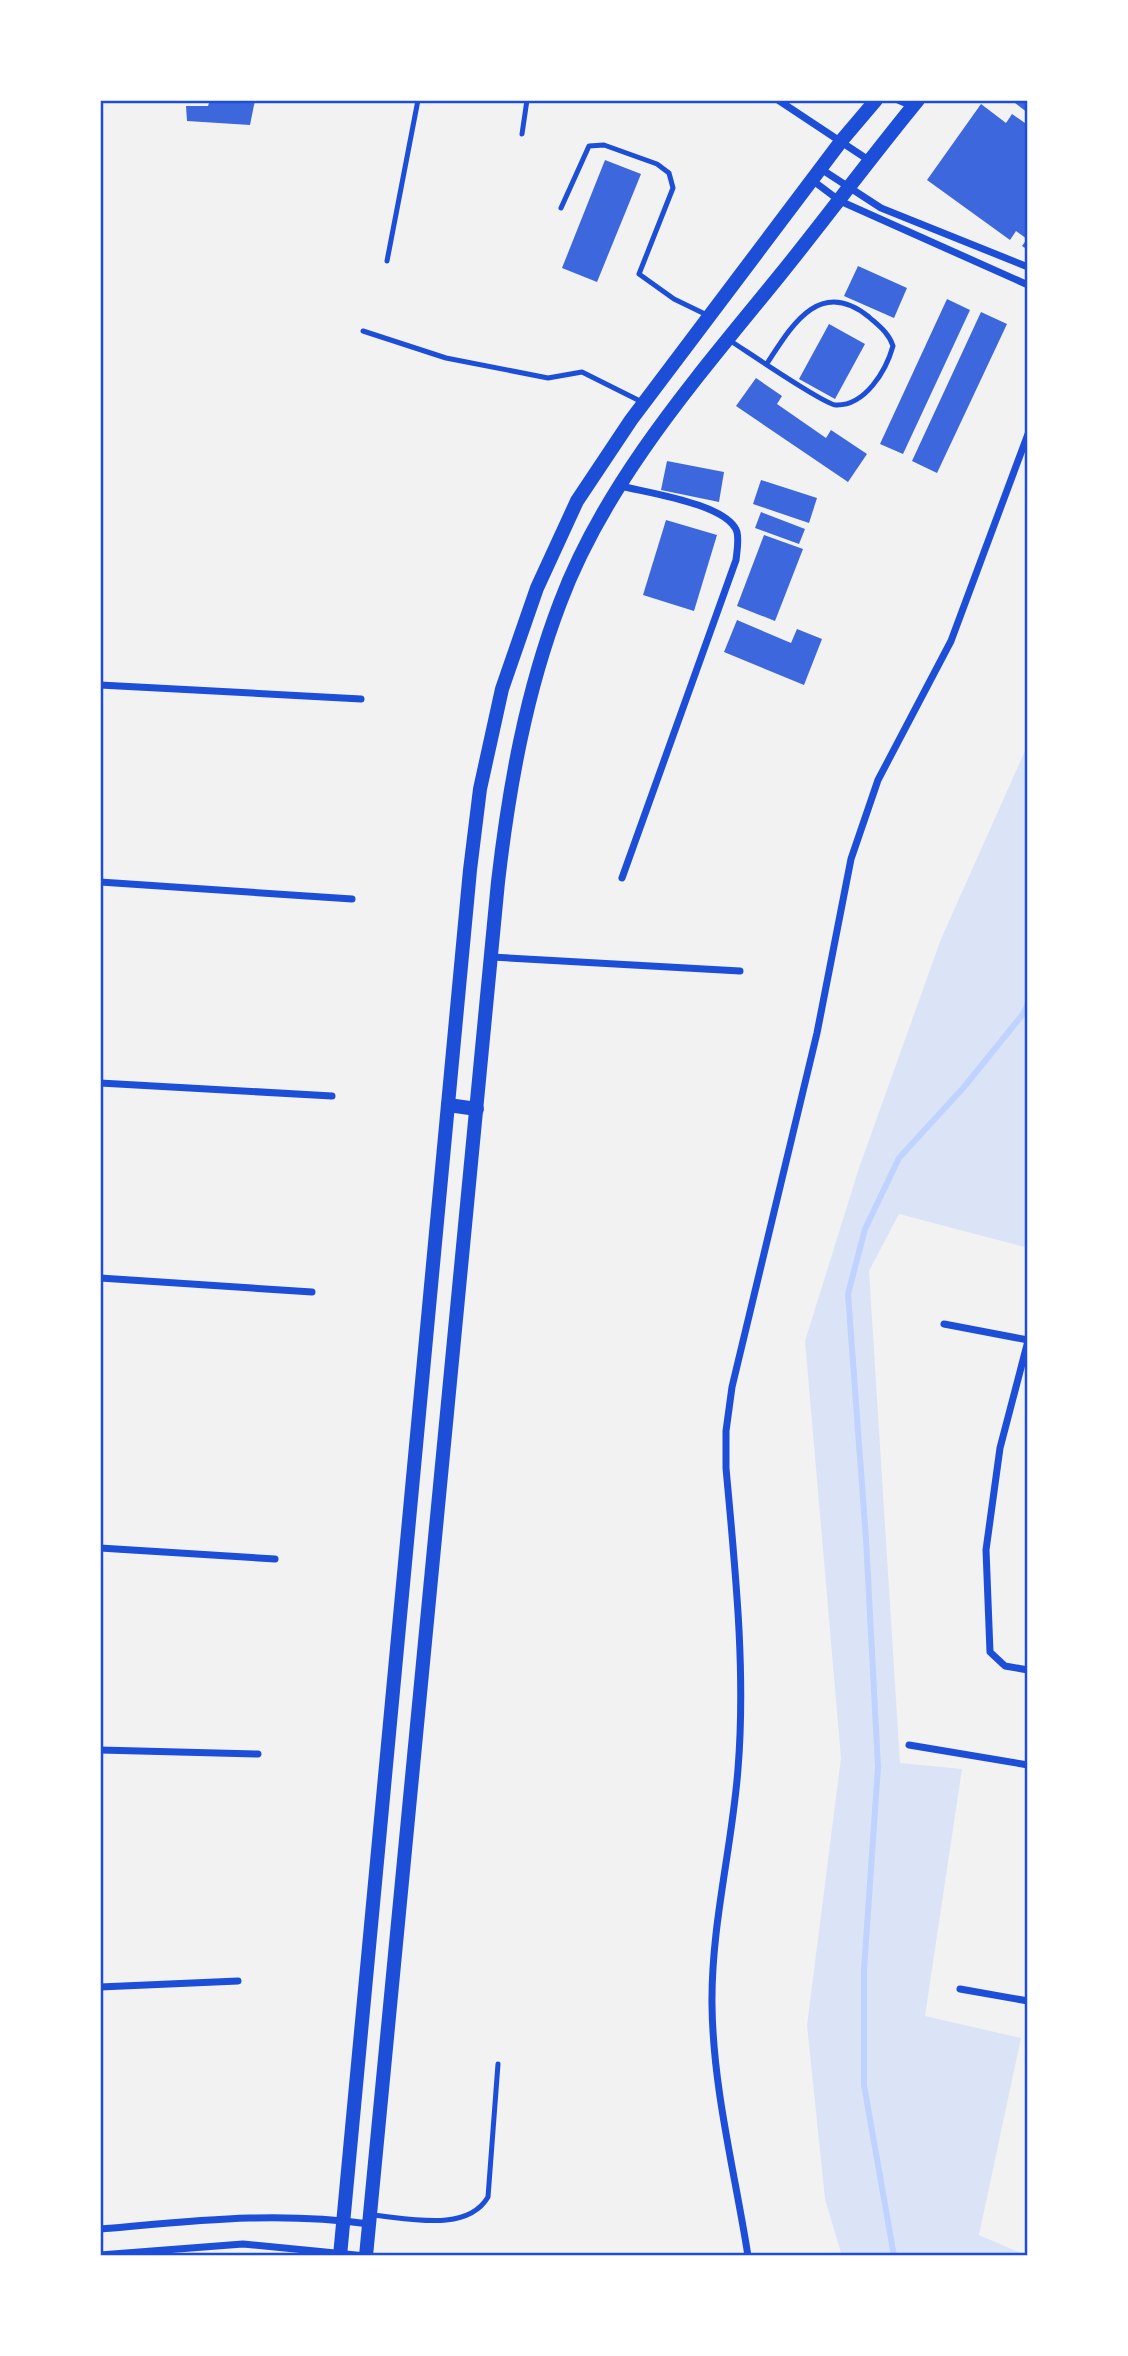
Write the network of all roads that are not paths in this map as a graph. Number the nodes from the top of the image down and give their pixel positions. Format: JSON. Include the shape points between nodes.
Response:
{"nodes":[{"id":1,"x":418,"y":100,"type":"edge"},
{"id":2,"x":527,"y":100,"type":"edge"},
{"id":3,"x":778,"y":100,"type":"edge"},
{"id":4,"x":876,"y":100,"type":"edge"},
{"id":5,"x":898,"y":100,"type":"edge"},
{"id":6,"x":915,"y":103,"type":"edge"},
{"id":7,"x":522,"y":134,"type":"dead end"},
{"id":8,"x":842,"y":140,"type":"junction"},
{"id":9,"x":870,"y":161,"type":"junction"},
{"id":10,"x":816,"y":174,"type":"junction"},
{"id":11,"x":849,"y":188,"type":"junction"},
{"id":12,"x":840,"y":201,"type":"junction"},
{"id":13,"x":561,"y":208,"type":"dead end"},
{"id":14,"x":387,"y":261,"type":"dead end"},
{"id":15,"x":1028,"y":267,"type":"edge"},
{"id":16,"x":1028,"y":285,"type":"edge"},
{"id":17,"x":710,"y":317,"type":"junction"},
{"id":18,"x":363,"y":331,"type":"dead end"},
{"id":19,"x":728,"y":340,"type":"junction"},
{"id":20,"x":768,"y":362,"type":"junction"},
{"id":21,"x":644,"y":403,"type":"junction"},
{"id":22,"x":1028,"y":434,"type":"edge"},
{"id":23,"x":621,"y":486,"type":"junction"},
{"id":24,"x":100,"y":685,"type":"edge"},
{"id":25,"x":361,"y":699,"type":"dead end"},
{"id":26,"x":622,"y":878,"type":"dead end"},
{"id":27,"x":100,"y":881,"type":"edge"},
{"id":28,"x":352,"y":899,"type":"dead end"},
{"id":29,"x":492,"y":957,"type":"junction"},
{"id":30,"x":740,"y":971,"type":"dead end"},
{"id":31,"x":100,"y":1083,"type":"edge"},
{"id":32,"x":331,"y":1096,"type":"dead end"},
{"id":33,"x":448,"y":1105,"type":"junction"},
{"id":34,"x":477,"y":1109,"type":"junction"},
{"id":35,"x":100,"y":1278,"type":"edge"},
{"id":36,"x":312,"y":1292,"type":"dead end"},
{"id":37,"x":944,"y":1324,"type":"dead end"},
{"id":38,"x":1028,"y":1340,"type":"edge"},
{"id":39,"x":100,"y":1548,"type":"edge"},
{"id":40,"x":275,"y":1559,"type":"dead end"},
{"id":41,"x":1028,"y":1670,"type":"edge"},
{"id":42,"x":909,"y":1745,"type":"dead end"},
{"id":43,"x":100,"y":1750,"type":"edge"},
{"id":44,"x":258,"y":1754,"type":"dead end"},
{"id":45,"x":1028,"y":1765,"type":"edge"},
{"id":46,"x":238,"y":1981,"type":"dead end"},
{"id":47,"x":100,"y":1987,"type":"edge"},
{"id":48,"x":960,"y":1989,"type":"dead end"},
{"id":49,"x":1028,"y":2001,"type":"edge"},
{"id":50,"x":498,"y":2064,"type":"dead end"},
{"id":51,"x":370,"y":2219,"type":"junction"},
{"id":52,"x":344,"y":2220,"type":"junction"},
{"id":53,"x":100,"y":2229,"type":"edge"},
{"id":54,"x":100,"y":2255,"type":"edge"},
{"id":55,"x":340,"y":2255,"type":"edge"},
{"id":56,"x":366,"y":2256,"type":"edge"},
{"id":57,"x":748,"y":2256,"type":"edge"}],
"edges":[{"from":1,"to":14,"type":"lane"},
{"from":2,"to":7,"type":"lane"},
{"from":3,"to":8,"type":"street"},
{"from":4,"to":8,"type":"main road"},
{"from":5,"to":6,"type":"street"},
{"from":6,"to":9,"type":"main road"},
{"from":8,"to":9,"type":"street"},
{"from":8,"to":10,"type":"main road"},
{"from":9,"to":11,"type":"main road"},
{"from":10,"to":11,"type":"street"},
{"from":10,"to":12,"type":"street"},
{"from":10,"to":17,"type":"main road"},
{"from":11,"to":12,"type":"main road"},
{"from":11,"to":15,"type":"street","via":[[881,208]]},
{"from":12,"to":16,"type":"street"},
{"from":12,"to":19,"type":"main road"},
{"from":13,"to":17,"type":"lane","via":[[589,146],[604,145],[657,164],[669,173],[673,188],[639,274]]},
{"from":17,"to":21,"type":"main road"},
{"from":18,"to":21,"type":"lane","via":[[446,358],[548,378],[582,372]]},
{"from":19,"to":20,"type":"lane"},
{"from":19,"to":23,"type":"main road"},
{"from":20,"to":20,"type":"lane","via":[[835,406],[865,393],[886,365],[893,346],[884,331],[860,310],[840,302],[826,303],[798,319]]},
{"from":21,"to":33,"type":"main road","via":[[598,465],[562,530],[517,639],[502,689],[480,789]]},
{"from":22,"to":57,"type":"street","via":[[951,641],[878,780],[850,859],[817,1033],[730,1398],[726,1468],[742,1698],[738,1772],[712,1953],[712,2007],[716,2067]]},
{"from":23,"to":26,"type":"street","via":[[718,512],[737,531],[738,543],[736,560]]},
{"from":23,"to":29,"type":"main road","via":[[578,561],[541,658],[505,823]]},
{"from":24,"to":25,"type":"street"},
{"from":27,"to":28,"type":"street"},
{"from":29,"to":30,"type":"street"},
{"from":29,"to":34,"type":"main road"},
{"from":31,"to":32,"type":"street"},
{"from":33,"to":34,"type":"main road"},
{"from":33,"to":52,"type":"main road"},
{"from":34,"to":51,"type":"main road"},
{"from":35,"to":36,"type":"street"},
{"from":37,"to":38,"type":"street"},
{"from":38,"to":41,"type":"street","via":[[1000,1448],[986,1549],[990,1652],[1005,1666]]},
{"from":39,"to":40,"type":"street"},
{"from":42,"to":45,"type":"street"},
{"from":43,"to":44,"type":"street"},
{"from":46,"to":47,"type":"street"},
{"from":48,"to":49,"type":"street"},
{"from":50,"to":51,"type":"lane","via":[[488,2197],[481,2209],[464,2219]]},
{"from":51,"to":52,"type":"street"},
{"from":51,"to":56,"type":"main road"},
{"from":52,"to":53,"type":"street","via":[[245,2216]]},
{"from":52,"to":55,"type":"main road"},
{"from":54,"to":55,"type":"street","via":[[243,2244]]},
{"from":55,"to":56,"type":"street"}]}
